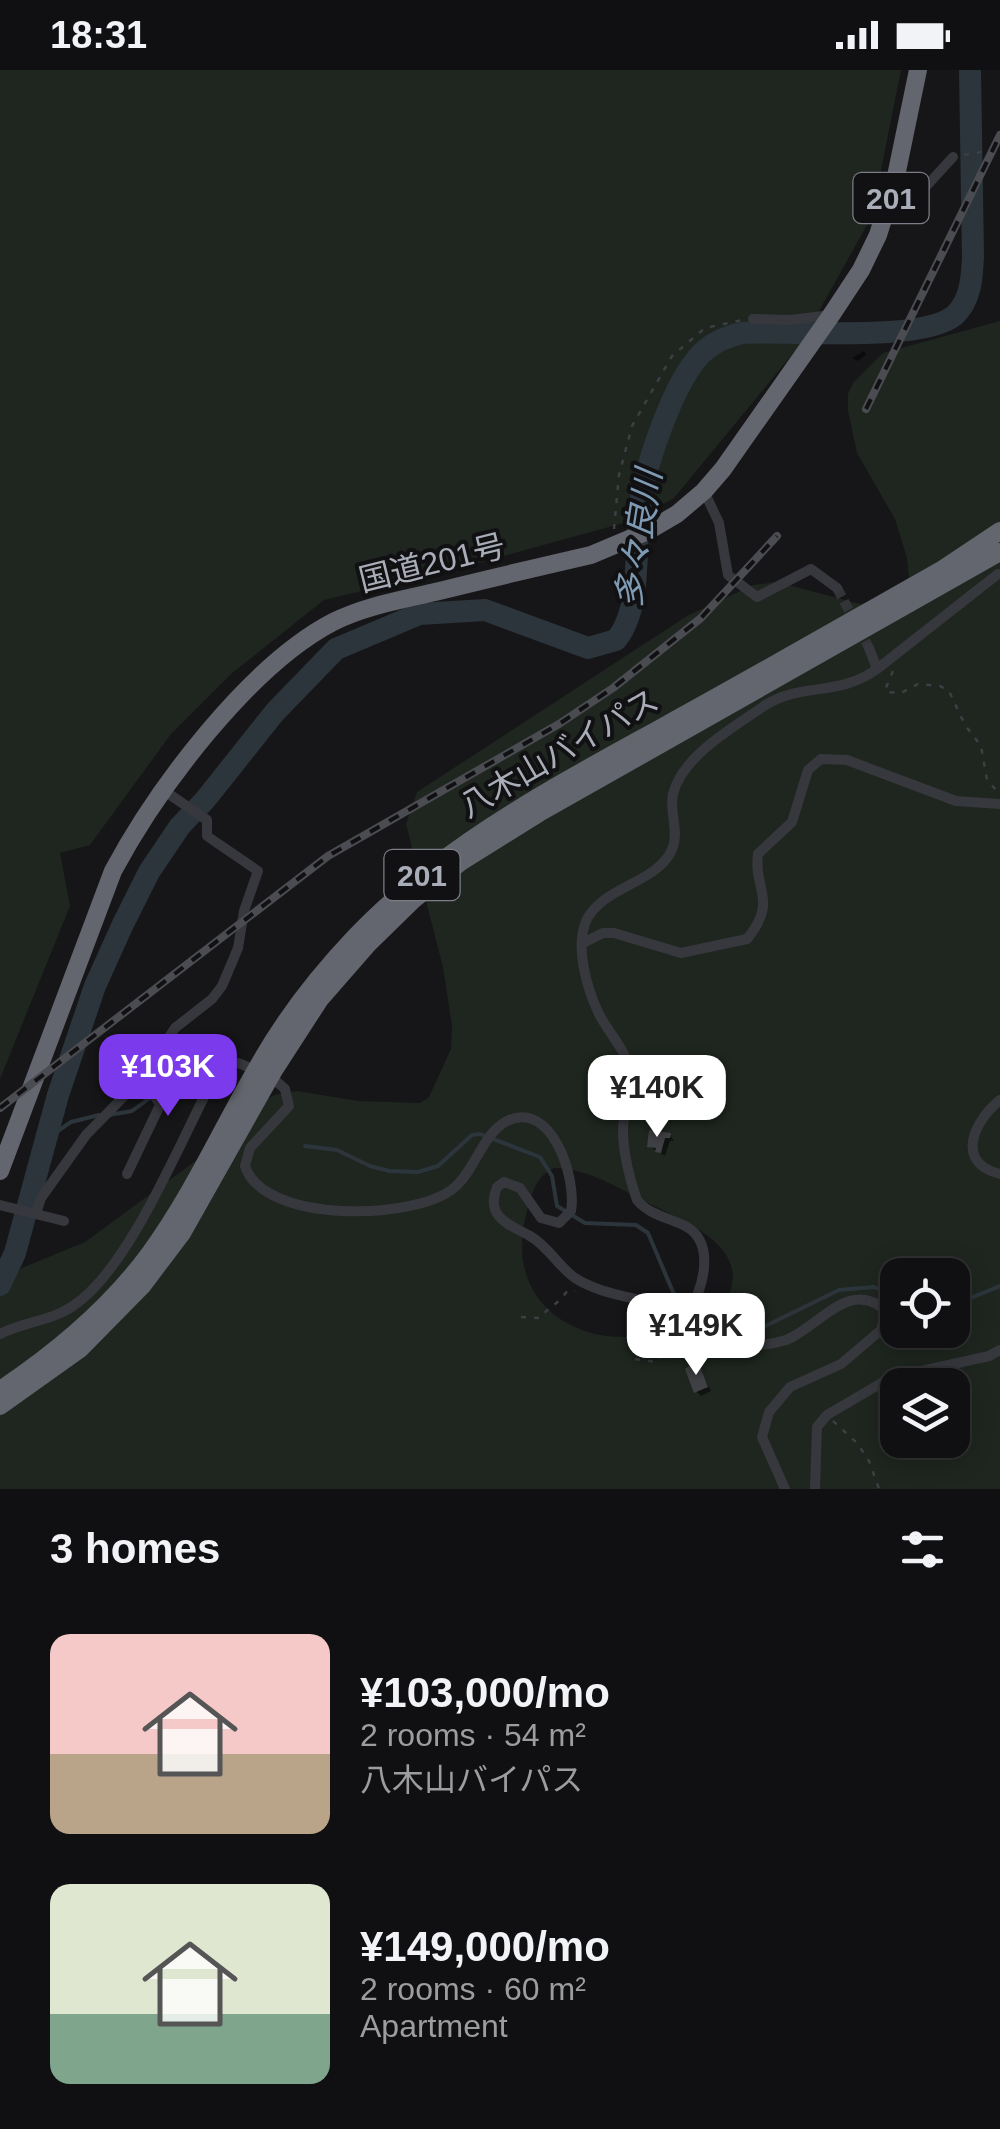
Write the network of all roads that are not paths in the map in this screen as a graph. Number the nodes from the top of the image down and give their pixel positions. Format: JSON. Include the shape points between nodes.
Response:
{"nodes":[{"id":1,"x":918,"y":70,"type":"edge"},
{"id":2,"x":953,"y":157,"type":"road end"},
{"id":3,"x":892,"y":192,"type":"junction"},
{"id":4,"x":832,"y":314,"type":"junction"},
{"id":5,"x":753,"y":319,"type":"road end"},
{"id":6,"x":704,"y":492,"type":"junction"},
{"id":7,"x":1000,"y":531,"type":"edge"},
{"id":8,"x":1000,"y":552,"type":"edge"},
{"id":9,"x":998,"y":574,"type":"dead end"},
{"id":10,"x":837,"y":588,"type":"dead end"},
{"id":11,"x":870,"y":648,"type":"tunnel mouth"},
{"id":12,"x":877,"y":668,"type":"junction"},
{"id":13,"x":169,"y":794,"type":"junction"},
{"id":14,"x":998,"y":804,"type":"edge"},
{"id":15,"x":583,"y":943,"type":"junction"},
{"id":16,"x":250,"y":1068,"type":"dead end"},
{"id":17,"x":143,"y":1076,"type":"junction"},
{"id":18,"x":276,"y":1081,"type":"dead end"},
{"id":19,"x":1000,"y":1100,"type":"edge"},
{"id":20,"x":5,"y":1145,"type":"edge"},
{"id":21,"x":0,"y":1171,"type":"edge"},
{"id":22,"x":127,"y":1174,"type":"dead end"},
{"id":23,"x":1000,"y":1174,"type":"edge"},
{"id":24,"x":5,"y":1206,"type":"edge"},
{"id":25,"x":36,"y":1214,"type":"junction"},
{"id":26,"x":64,"y":1221,"type":"dead end"},
{"id":27,"x":688,"y":1317,"type":"junction"},
{"id":28,"x":0,"y":1334,"type":"edge"},
{"id":29,"x":1000,"y":1350,"type":"edge"},
{"id":30,"x":0,"y":1390,"type":"edge"},
{"id":31,"x":0,"y":1406,"type":"edge"},
{"id":32,"x":785,"y":1489,"type":"edge"},
{"id":33,"x":816,"y":1489,"type":"edge"}],
"edges":[{"from":1,"to":3,"type":"highway","name":"国道201号","number":"201"},
{"from":2,"to":3,"type":"street","via":[[921,192]]},
{"from":3,"to":4,"type":"highway","name":"国道201号","number":"201","via":[[861,270]]},
{"from":4,"to":5,"type":"street"},
{"from":4,"to":6,"type":"highway","name":"国道201号","number":"201"},
{"from":6,"to":10,"type":"street","via":[[719,523],[728,575],[741,588],[757,597],[811,569]]},
{"from":6,"to":13,"type":"highway","name":"国道201号","number":"201","via":[[616,546],[336,620],[270,665]]},
{"from":7,"to":30,"type":"highway","name":"八木山バイパス","number":"201","via":[[531,800],[403,891],[344,950],[282,1028],[131,1277],[70,1339]]},
{"from":8,"to":31,"type":"highway","name":"八木山バイパス","number":"201","via":[[539,813],[413,900],[320,999],[182,1232],[142,1286],[80,1350]]},
{"from":9,"to":12,"type":"street"},
{"from":11,"to":12,"type":"street"},
{"from":12,"to":15,"type":"street","via":[[840,688],[788,694],[768,704],[694,760],[676,784],[674,844],[666,858],[590,913]]},
{"from":13,"to":17,"type":"street","via":[[207,820],[207,836],[258,876],[222,986],[175,1028]]},
{"from":13,"to":20,"type":"highway","name":"国道201号","number":"201","via":[[113,870]]},
{"from":14,"to":15,"type":"street","via":[[956,801],[847,760],[822,759],[808,770],[792,822],[758,854],[765,902],[747,940],[681,952],[614,933]]},
{"from":15,"to":27,"type":"street","via":[[595,1004],[631,1070],[624,1130],[637,1200],[690,1229],[702,1248],[702,1291]]},
{"from":16,"to":28,"type":"street","via":[[236,1061],[219,1068],[124,1248],[96,1287],[56,1316]]},
{"from":17,"to":22,"type":"street","via":[[160,1105]]},
{"from":17,"to":25,"type":"street","via":[[86,1136]]},
{"from":18,"to":27,"type":"street","via":[[288,1106],[250,1148],[245,1166],[254,1184],[293,1205],[368,1212],[442,1195],[466,1175],[498,1128],[529,1119],[556,1138],[566,1157],[571,1210],[559,1222],[541,1218],[520,1188],[504,1182],[493,1206],[499,1219],[584,1282]]},
{"from":19,"to":23,"type":"street","via":[[984,1116],[972,1148],[979,1166]]},
{"from":20,"to":21,"type":"highway","name":"国道201号","number":"201"},
{"from":24,"to":25,"type":"street"},
{"from":25,"to":26,"type":"street"},
{"from":27,"to":32,"type":"street","via":[[752,1346],[785,1340],[859,1298],[886,1311],[881,1330],[841,1364],[790,1386],[769,1412],[762,1438]]},
{"from":29,"to":33,"type":"street","via":[[890,1378],[830,1414],[817,1427]]}]}
